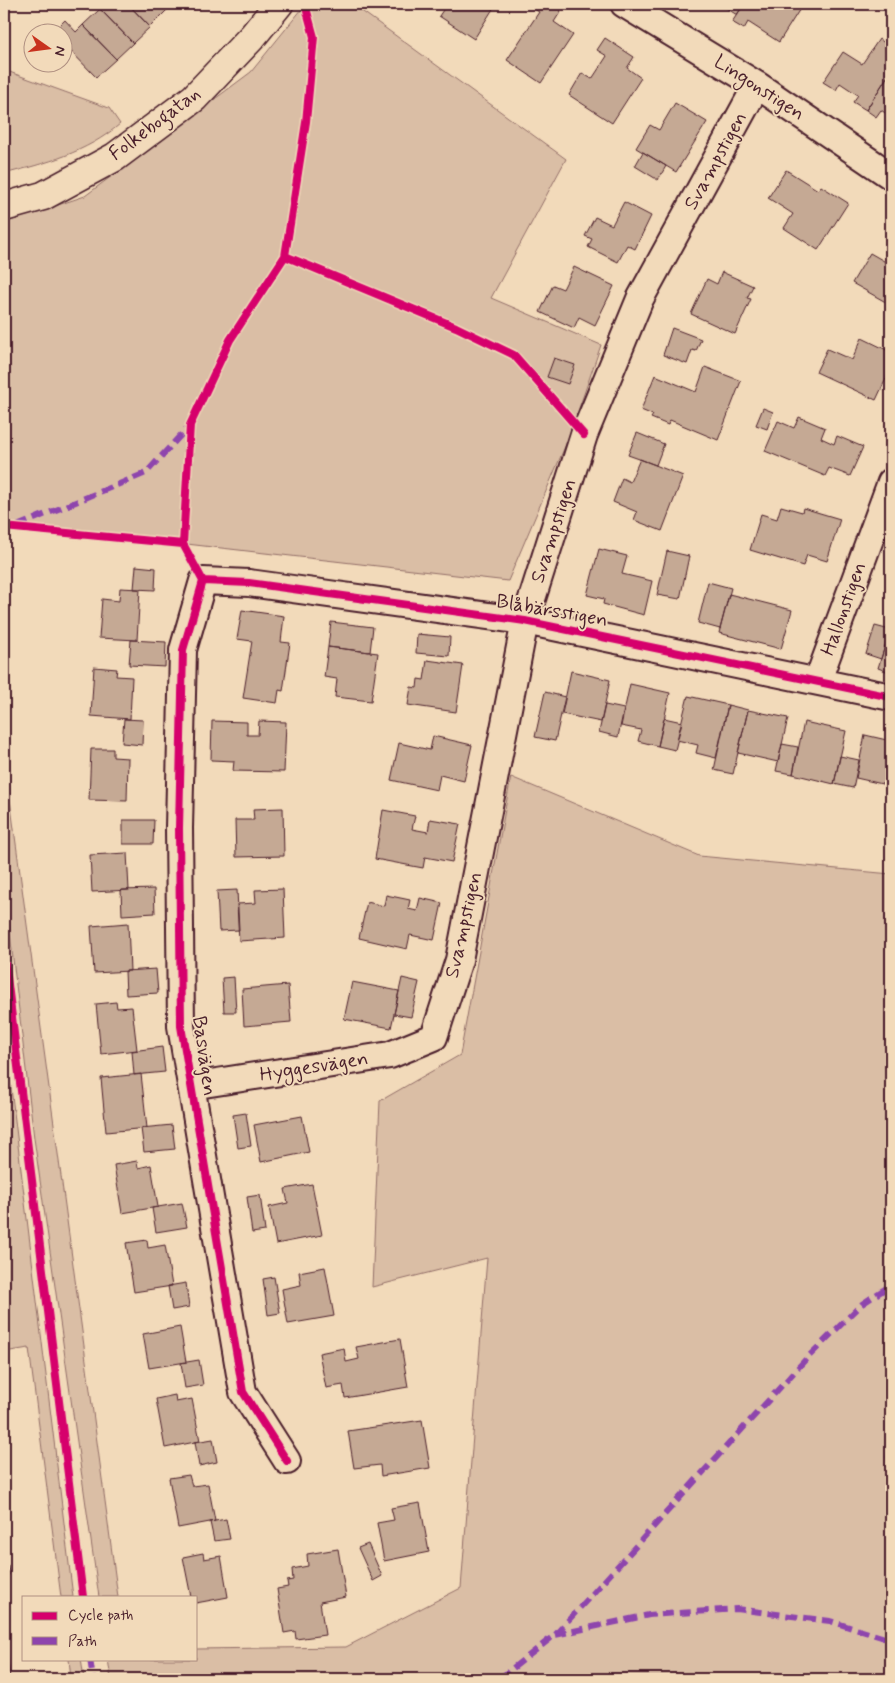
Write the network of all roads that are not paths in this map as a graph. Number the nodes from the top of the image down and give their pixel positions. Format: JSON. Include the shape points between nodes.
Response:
{"nodes":[{"id":1,"x":278,"y":4,"type":"edge"},
{"id":2,"x":624,"y":4,"type":"edge"},
{"id":3,"x":757,"y":85,"type":"junction"},
{"id":4,"x":891,"y":176,"type":"edge"},
{"id":5,"x":4,"y":207,"type":"edge"},
{"id":6,"x":891,"y":482,"type":"edge"},
{"id":7,"x":203,"y":581,"type":"joint"},
{"id":8,"x":525,"y":621,"type":"junction"},
{"id":9,"x":818,"y":680,"type":"junction"},
{"id":10,"x":891,"y":697,"type":"edge"},
{"id":11,"x":434,"y":1037,"type":"joint"},
{"id":12,"x":191,"y":1086,"type":"junction"},
{"id":13,"x":287,"y":1461,"type":"dead end"}],
"edges":[{"from":1,"to":5,"type":"street","name":"Folkebogatan","via":[[252,37],[194,98],[115,157],[43,196]]},
{"from":2,"to":3,"type":"street","name":"Lingonstigen"},
{"from":3,"to":4,"type":"street","name":"Lingonstigen"},
{"from":3,"to":8,"type":"street","name":"Svampstigen","via":[[640,299],[584,435]]},
{"from":6,"to":9,"type":"street","name":"Hallonstigen"},
{"from":7,"to":8,"type":"street","name":"Blåbärsstigen","via":[[250,583]]},
{"from":7,"to":12,"type":"street","name":"Basvägen","via":[[183,650],[182,669],[179,828],[181,1026]]},
{"from":8,"to":9,"type":"street","name":"Blåbärsstigen"},
{"from":8,"to":11,"type":"street","name":"Svampstigen","via":[[459,960]]},
{"from":9,"to":10,"type":"street","name":"Blåbärsstigen"},
{"from":11,"to":12,"type":"street","name":"Hyggesvägen","via":[[390,1055]]},
{"from":12,"to":13,"type":"street","name":"Basvägen","via":[[243,1392]]}]}
